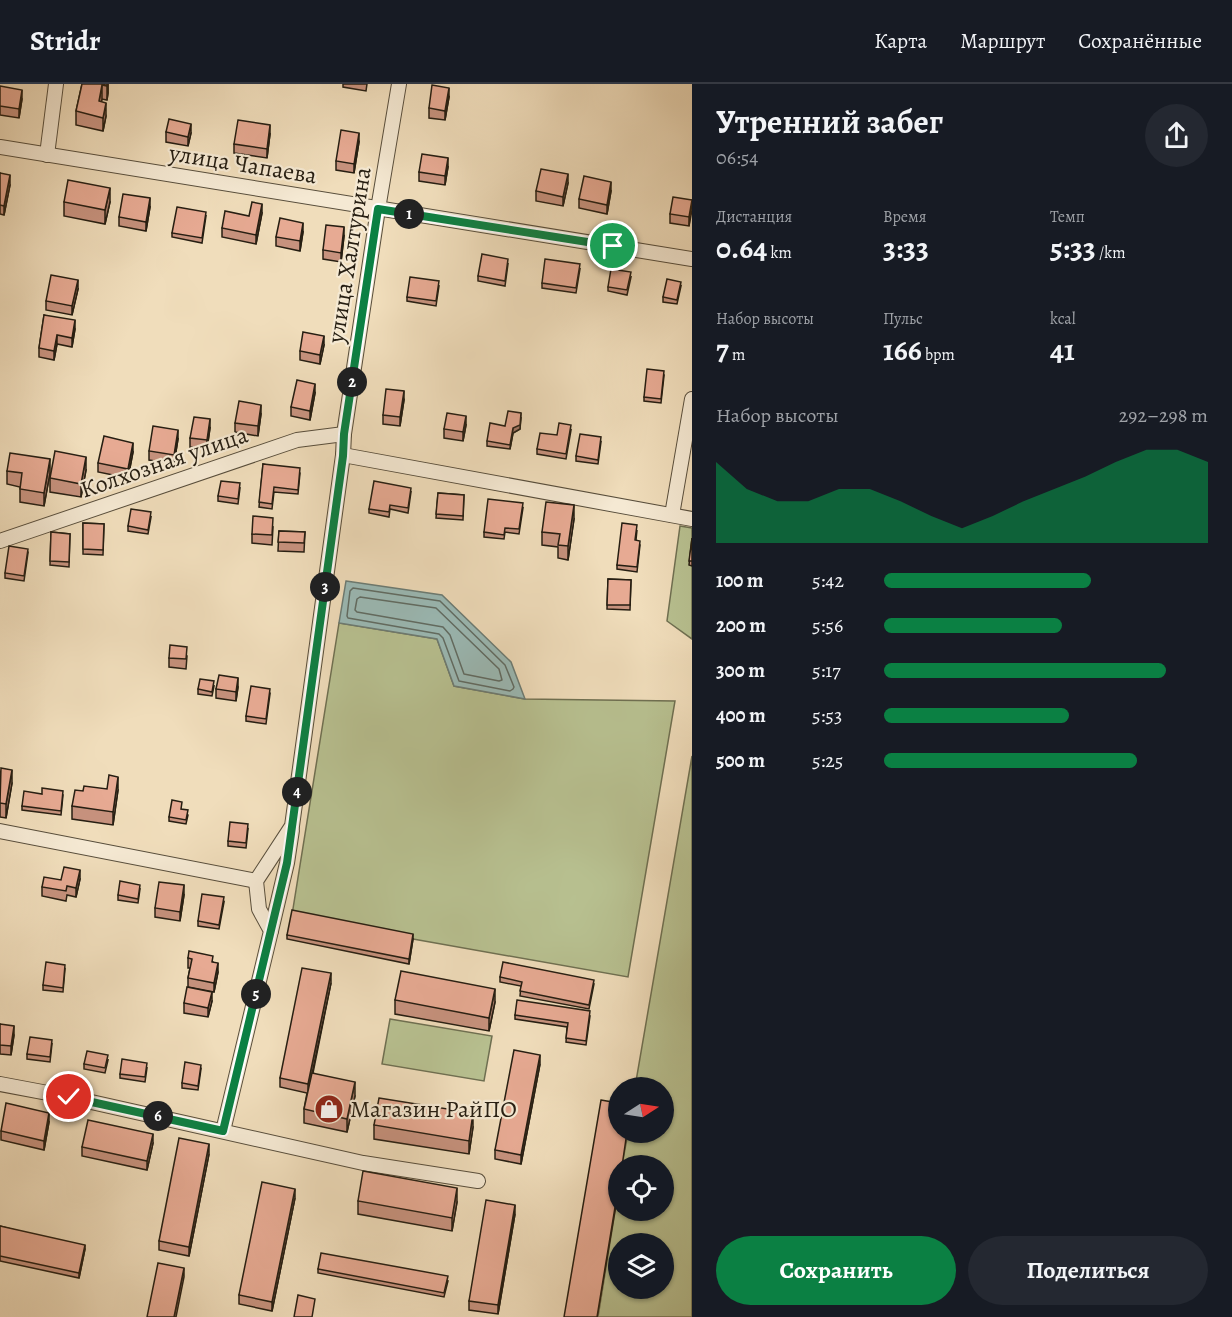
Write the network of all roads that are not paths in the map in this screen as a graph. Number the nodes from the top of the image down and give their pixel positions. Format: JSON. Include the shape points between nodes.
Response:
{"nodes":[{"id":1,"x":56,"y":84,"type":"edge"},
{"id":2,"x":399,"y":84,"type":"edge"},
{"id":3,"x":0,"y":147,"type":"edge"},
{"id":4,"x":47,"y":155,"type":"junction"},
{"id":5,"x":378,"y":209,"type":"junction"},
{"id":6,"x":692,"y":259,"type":"edge"},
{"id":7,"x":692,"y":399,"type":"edge"},
{"id":8,"x":344,"y":434,"type":"junction"},
{"id":9,"x":343,"y":456,"type":"junction"},
{"id":10,"x":672,"y":516,"type":"junction"},
{"id":11,"x":692,"y":519,"type":"edge"},
{"id":12,"x":0,"y":541,"type":"edge"},
{"id":13,"x":292,"y":826,"type":"junction"},
{"id":14,"x":0,"y":831,"type":"edge"},
{"id":15,"x":256,"y":881,"type":"junction"},
{"id":16,"x":271,"y":931,"type":"junction"},
{"id":17,"x":0,"y":1084,"type":"edge"},
{"id":18,"x":223,"y":1131,"type":"junction"},
{"id":19,"x":478,"y":1181,"type":"dead end"}],
"edges":[{"from":1,"to":4,"type":"street"},
{"from":2,"to":5,"type":"street","name":"улица Халтурина"},
{"from":3,"to":4,"type":"street","name":"улица Чапаева"},
{"from":4,"to":5,"type":"street","name":"улица Чапаева"},
{"from":5,"to":6,"type":"street","name":"улица Чапаева"},
{"from":5,"to":8,"type":"street","name":"улица Халтурина"},
{"from":7,"to":10,"type":"street"},
{"from":8,"to":9,"type":"street","name":"улица Халтурина"},
{"from":8,"to":12,"type":"street","name":"Колхозная улица","via":[[297,440]]},
{"from":9,"to":10,"type":"street"},
{"from":9,"to":13,"type":"street","name":"улица Халтурина"},
{"from":10,"to":11,"type":"street"},
{"from":13,"to":15,"type":"street","name":"улица Халтурина"},
{"from":13,"to":16,"type":"street"},
{"from":14,"to":15,"type":"street"},
{"from":15,"to":16,"type":"street","via":[[259,909]]},
{"from":16,"to":18,"type":"street"},
{"from":17,"to":18,"type":"street"},
{"from":18,"to":19,"type":"street","via":[[363,1162]]}]}
